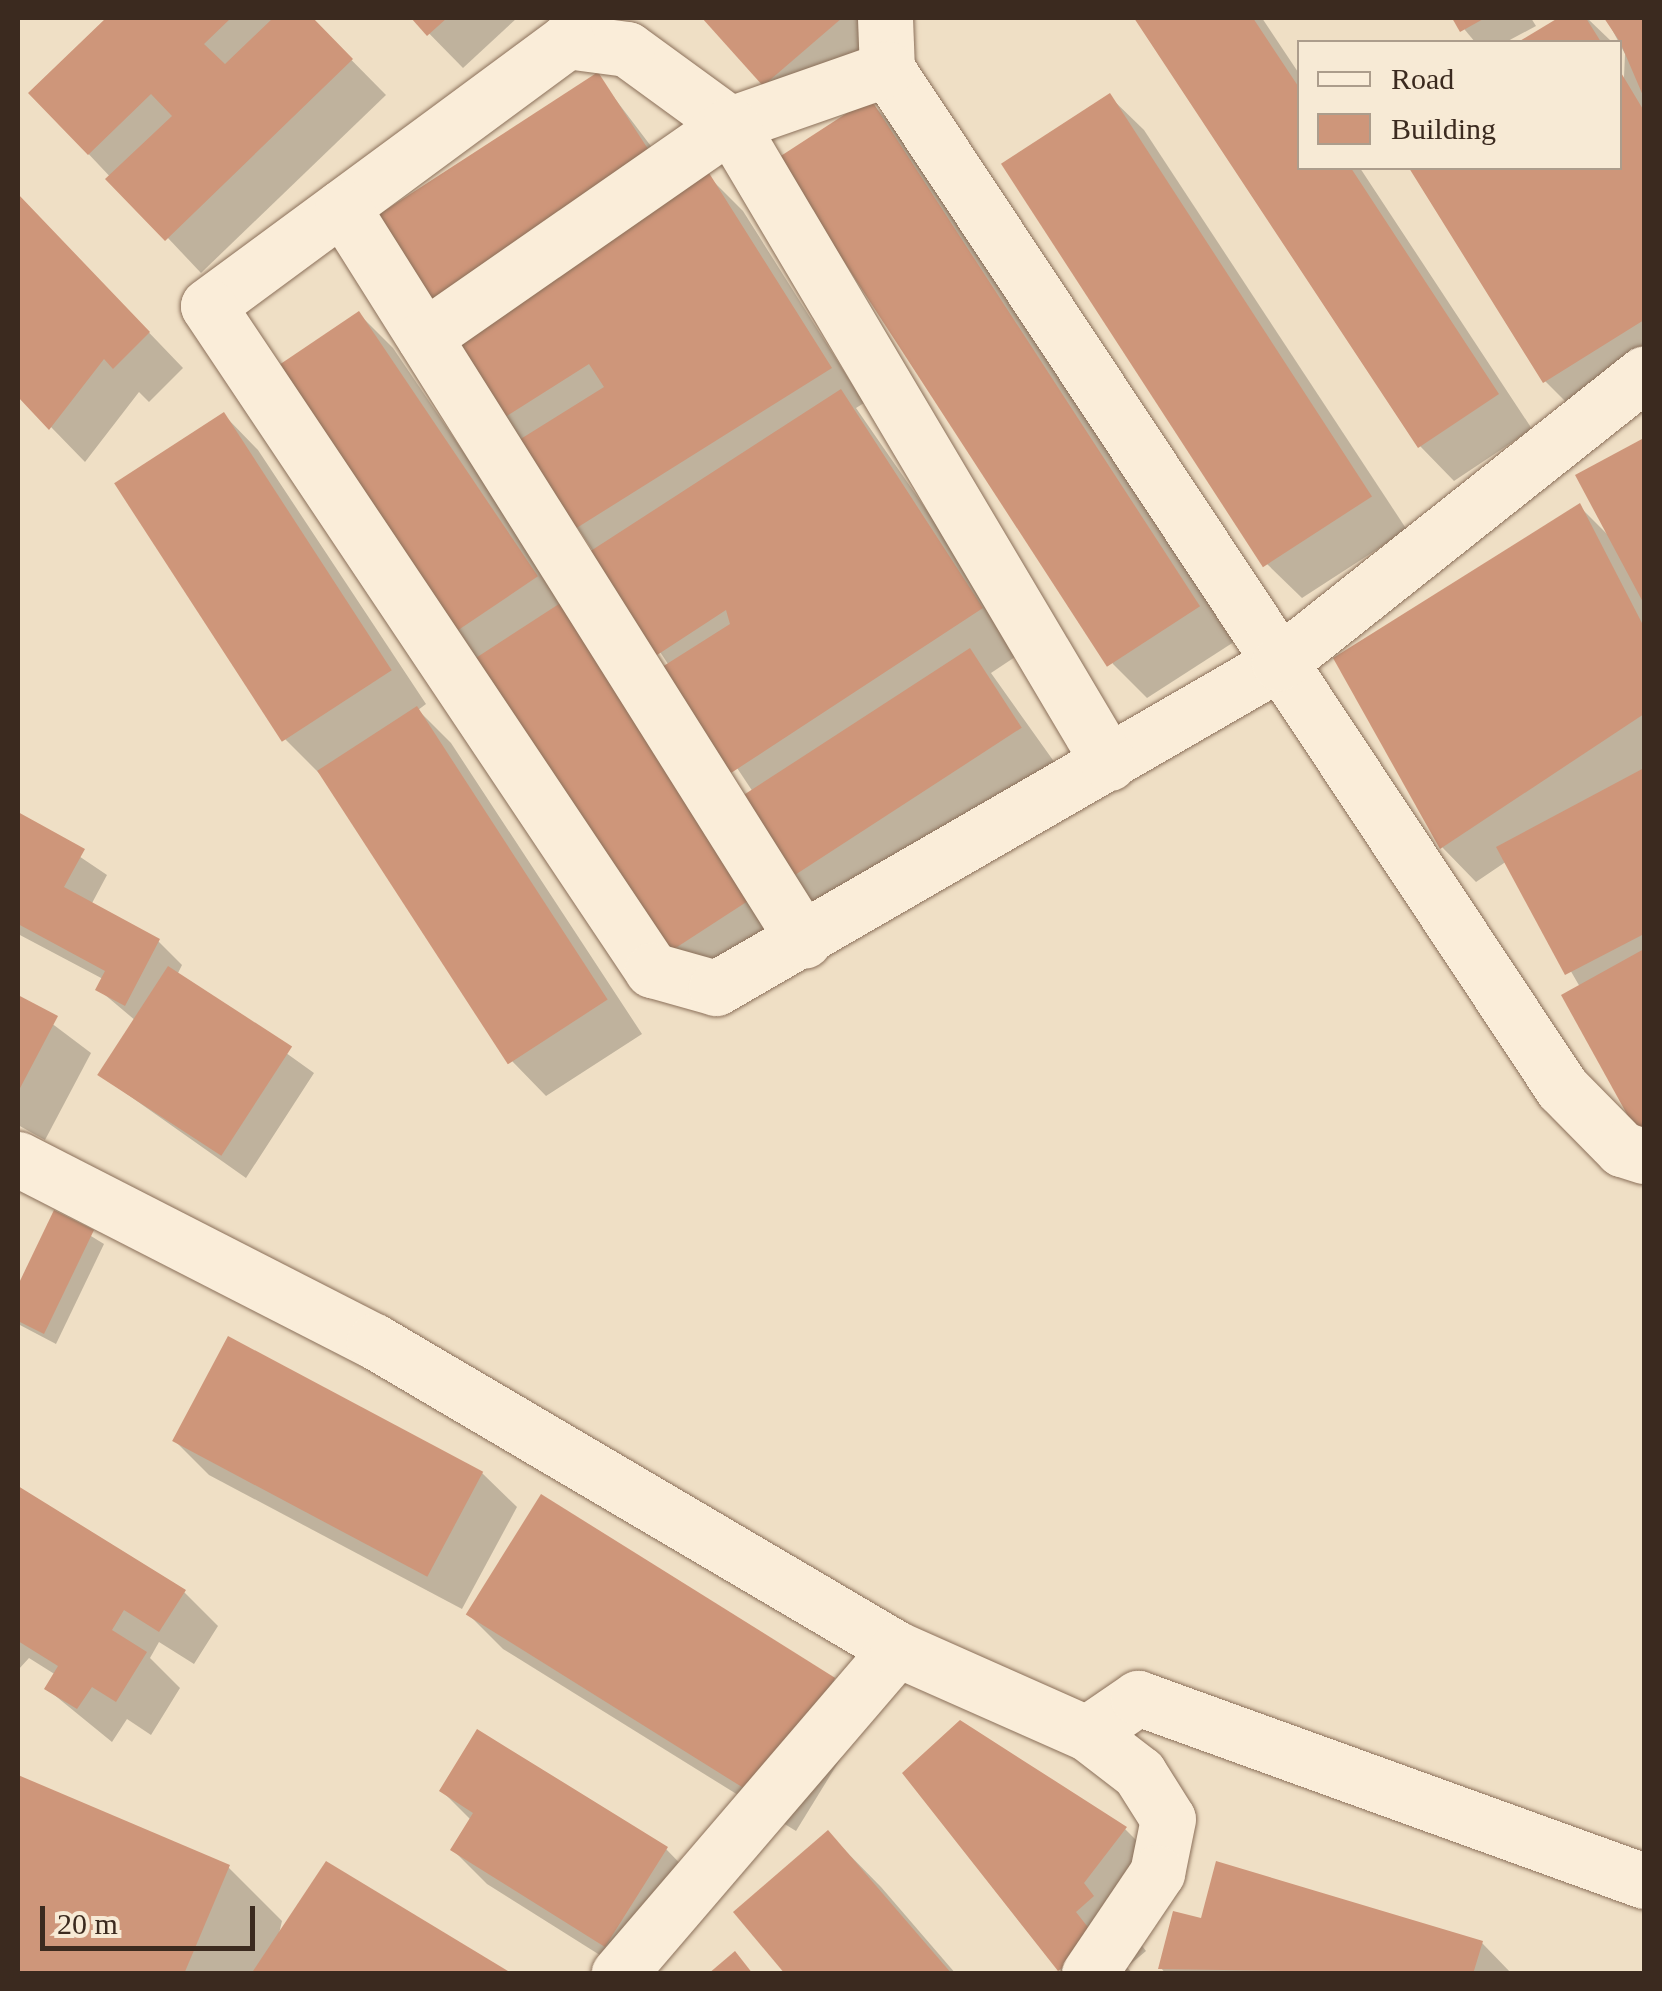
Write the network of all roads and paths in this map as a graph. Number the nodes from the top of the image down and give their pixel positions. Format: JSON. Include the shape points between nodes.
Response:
{"nodes":[{"id":1,"x":886,"y":43,"type":"edge"},
{"id":2,"x":730,"y":124,"type":"junction"},
{"id":3,"x":342,"y":207,"type":"junction"},
{"id":4,"x":424,"y":337,"type":"junction"},
{"id":5,"x":1644,"y":374,"type":"edge"},
{"id":6,"x":1279,"y":663,"type":"junction"},
{"id":7,"x":1109,"y":763,"type":"junction"},
{"id":8,"x":804,"y":941,"type":"junction"},
{"id":9,"x":1644,"y":1156,"type":"edge"},
{"id":10,"x":18,"y":1159,"type":"edge"},
{"id":11,"x":897,"y":1650,"type":"junction"},
{"id":12,"x":1088,"y":1732,"type":"junction"},
{"id":13,"x":1644,"y":1881,"type":"edge"},
{"id":14,"x":618,"y":1974,"type":"edge"},
{"id":15,"x":1088,"y":1974,"type":"edge"}],
"edges":[{"from":1,"to":2,"type":"street"},
{"from":1,"to":6,"type":"street"},
{"from":2,"to":3,"type":"street","via":[[627,49],[567,41]]},
{"from":2,"to":4,"type":"street"},
{"from":2,"to":7,"type":"street"},
{"from":3,"to":4,"type":"street"},
{"from":3,"to":8,"type":"street","via":[[208,306],[652,970],[716,988]]},
{"from":4,"to":8,"type":"street"},
{"from":5,"to":6,"type":"street"},
{"from":6,"to":7,"type":"street"},
{"from":6,"to":9,"type":"street","via":[[1562,1088],[1622,1149]]},
{"from":7,"to":8,"type":"street"},
{"from":10,"to":11,"type":"street","via":[[374,1341]]},
{"from":11,"to":12,"type":"street"},
{"from":11,"to":14,"type":"street"},
{"from":12,"to":13,"type":"street","via":[[1138,1698]]},
{"from":12,"to":15,"type":"street","via":[[1140,1773],[1168,1820],[1157,1873]]}]}
